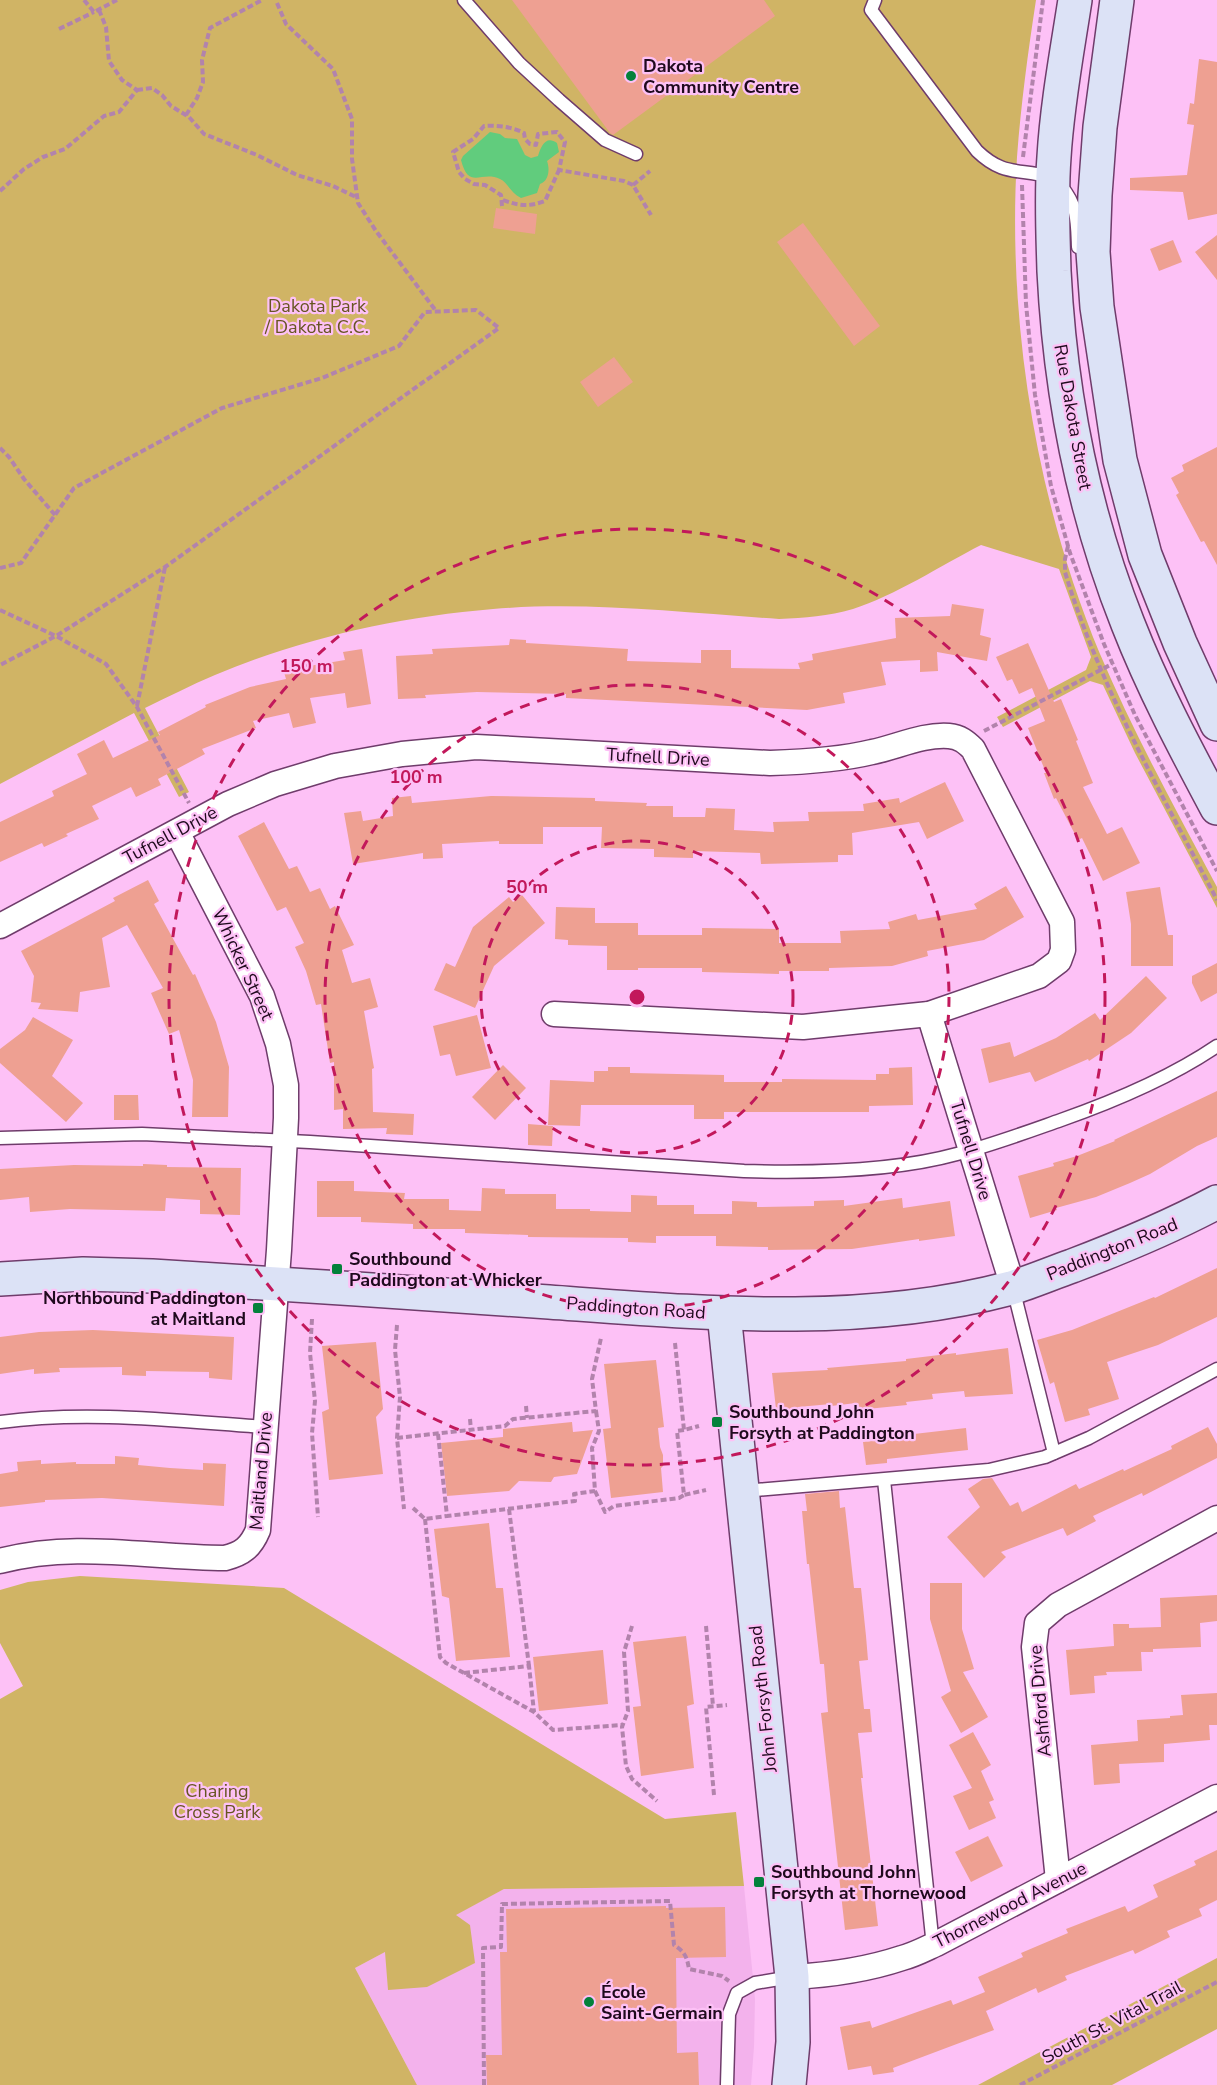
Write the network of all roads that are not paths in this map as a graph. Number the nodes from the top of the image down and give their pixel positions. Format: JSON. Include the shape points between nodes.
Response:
{"nodes":[{"id":1,"x":464,"y":0,"type":"edge"},
{"id":2,"x":875,"y":0,"type":"edge"},
{"id":3,"x":1075,"y":0,"type":"edge"},
{"id":4,"x":1117,"y":0,"type":"edge"},
{"id":5,"x":636,"y":154,"type":"dead end"},
{"id":6,"x":1053,"y":178,"type":"junction"},
{"id":7,"x":1079,"y":259,"type":"dead end"},
{"id":8,"x":1083,"y":288,"type":"dead end"},
{"id":9,"x":1098,"y":318,"type":"junction"},
{"id":10,"x":1217,"y":723,"type":"edge"},
{"id":11,"x":1217,"y":808,"type":"edge"},
{"id":12,"x":177,"y":832,"type":"junction"},
{"id":13,"x":0,"y":927,"type":"edge"},
{"id":14,"x":554,"y":1014,"type":"dead end"},
{"id":15,"x":929,"y":1014,"type":"junction"},
{"id":16,"x":1217,"y":1046,"type":"edge"},
{"id":17,"x":0,"y":1138,"type":"edge"},
{"id":18,"x":285,"y":1141,"type":"junction"},
{"id":19,"x":971,"y":1150,"type":"junction"},
{"id":20,"x":1217,"y":1202,"type":"edge"},
{"id":21,"x":0,"y":1279,"type":"edge"},
{"id":22,"x":275,"y":1284,"type":"junction"},
{"id":23,"x":1012,"y":1287,"type":"junction"},
{"id":24,"x":724,"y":1313,"type":"junction"},
{"id":25,"x":1217,"y":1369,"type":"edge"},
{"id":26,"x":0,"y":1422,"type":"edge"},
{"id":27,"x":265,"y":1427,"type":"junction"},
{"id":28,"x":1054,"y":1453,"type":"junction"},
{"id":29,"x":884,"y":1480,"type":"junction"},
{"id":30,"x":742,"y":1491,"type":"junction"},
{"id":31,"x":1217,"y":1518,"type":"edge"},
{"id":32,"x":0,"y":1562,"type":"edge"},
{"id":33,"x":1217,"y":1797,"type":"edge"},
{"id":34,"x":1058,"y":1880,"type":"junction"},
{"id":35,"x":933,"y":1946,"type":"junction"},
{"id":36,"x":792,"y":1977,"type":"junction"},
{"id":37,"x":727,"y":2085,"type":"edge"},
{"id":38,"x":789,"y":2085,"type":"edge"}],
"edges":[{"from":1,"to":5,"type":"lane","via":[[519,63],[560,100],[605,140]]},
{"from":2,"to":6,"type":"lane","via":[[871,10],[978,151],[999,168]]},
{"from":3,"to":6,"type":"street","name":"Rue Dakota Street","via":[[1059,101]]},
{"from":4,"to":9,"type":"street","via":[[1095,195],[1093,252]]},
{"from":6,"to":7,"type":"lane","via":[[1072,200],[1076,212]]},
{"from":6,"to":11,"type":"street","name":"Rue Dakota Street","via":[[1059,339],[1087,500],[1132,635]]},
{"from":8,"to":9,"type":"lane","via":[[1084,297]]},
{"from":9,"to":10,"type":"street","via":[[1120,460],[1145,555]]},
{"from":12,"to":13,"type":"street","name":"Tufnell Drive"},
{"from":12,"to":15,"type":"street","name":"Tufnell Drive","via":[[236,800],[284,781],[335,766],[402,754],[476,747],[770,763],[816,761],[871,753],[938,736],[956,737],[973,749],[1059,913],[1063,950],[1059,961],[1040,975]]},
{"from":12,"to":18,"type":"street","name":"Whicker Street","via":[[262,996],[286,1085]]},
{"from":14,"to":15,"type":"street","via":[[803,1027]]},
{"from":15,"to":19,"type":"street","name":"Tufnell Drive"},
{"from":16,"to":19,"type":"lane","via":[[1193,1062],[1104,1105]]},
{"from":17,"to":18,"type":"lane","via":[[142,1134]]},
{"from":18,"to":19,"type":"lane","via":[[767,1171],[867,1168]]},
{"from":18,"to":22,"type":"street","name":"Whicker Street"},
{"from":19,"to":23,"type":"street","name":"Tufnell Drive"},
{"from":20,"to":23,"type":"street","name":"Paddington Road","via":[[1128,1245]]},
{"from":21,"to":22,"type":"street","name":"Paddington Road","via":[[83,1274]]},
{"from":22,"to":24,"type":"street","name":"Paddington Road"},
{"from":22,"to":27,"type":"street","name":"Maitland Drive"},
{"from":23,"to":24,"type":"street","name":"Paddington Road","via":[[885,1310]]},
{"from":23,"to":28,"type":"lane"},
{"from":24,"to":30,"type":"street","name":"John Forsyth Road"},
{"from":25,"to":28,"type":"lane"},
{"from":26,"to":27,"type":"lane","via":[[61,1416],[116,1417]]},
{"from":27,"to":32,"type":"street","name":"Maitland Drive","via":[[258,1530],[246,1550],[235,1556],[86,1550],[46,1552]]},
{"from":28,"to":29,"type":"lane","via":[[989,1470]]},
{"from":29,"to":30,"type":"lane"},
{"from":29,"to":35,"type":"lane"},
{"from":30,"to":36,"type":"street","name":"John Forsyth Road"},
{"from":31,"to":34,"type":"street","name":"Ashford Drive","via":[[1058,1605],[1037,1623],[1034,1647]]},
{"from":33,"to":34,"type":"street","name":"Thornewood Avenue"},
{"from":34,"to":35,"type":"street","name":"Thornewood Avenue"},
{"from":35,"to":36,"type":"street","name":"Thornewood Avenue","via":[[873,1967]]},
{"from":36,"to":37,"type":"lane","via":[[755,1983],[737,1993],[729,2014]]},
{"from":36,"to":38,"type":"street","name":"John Forsyth Road"}]}
